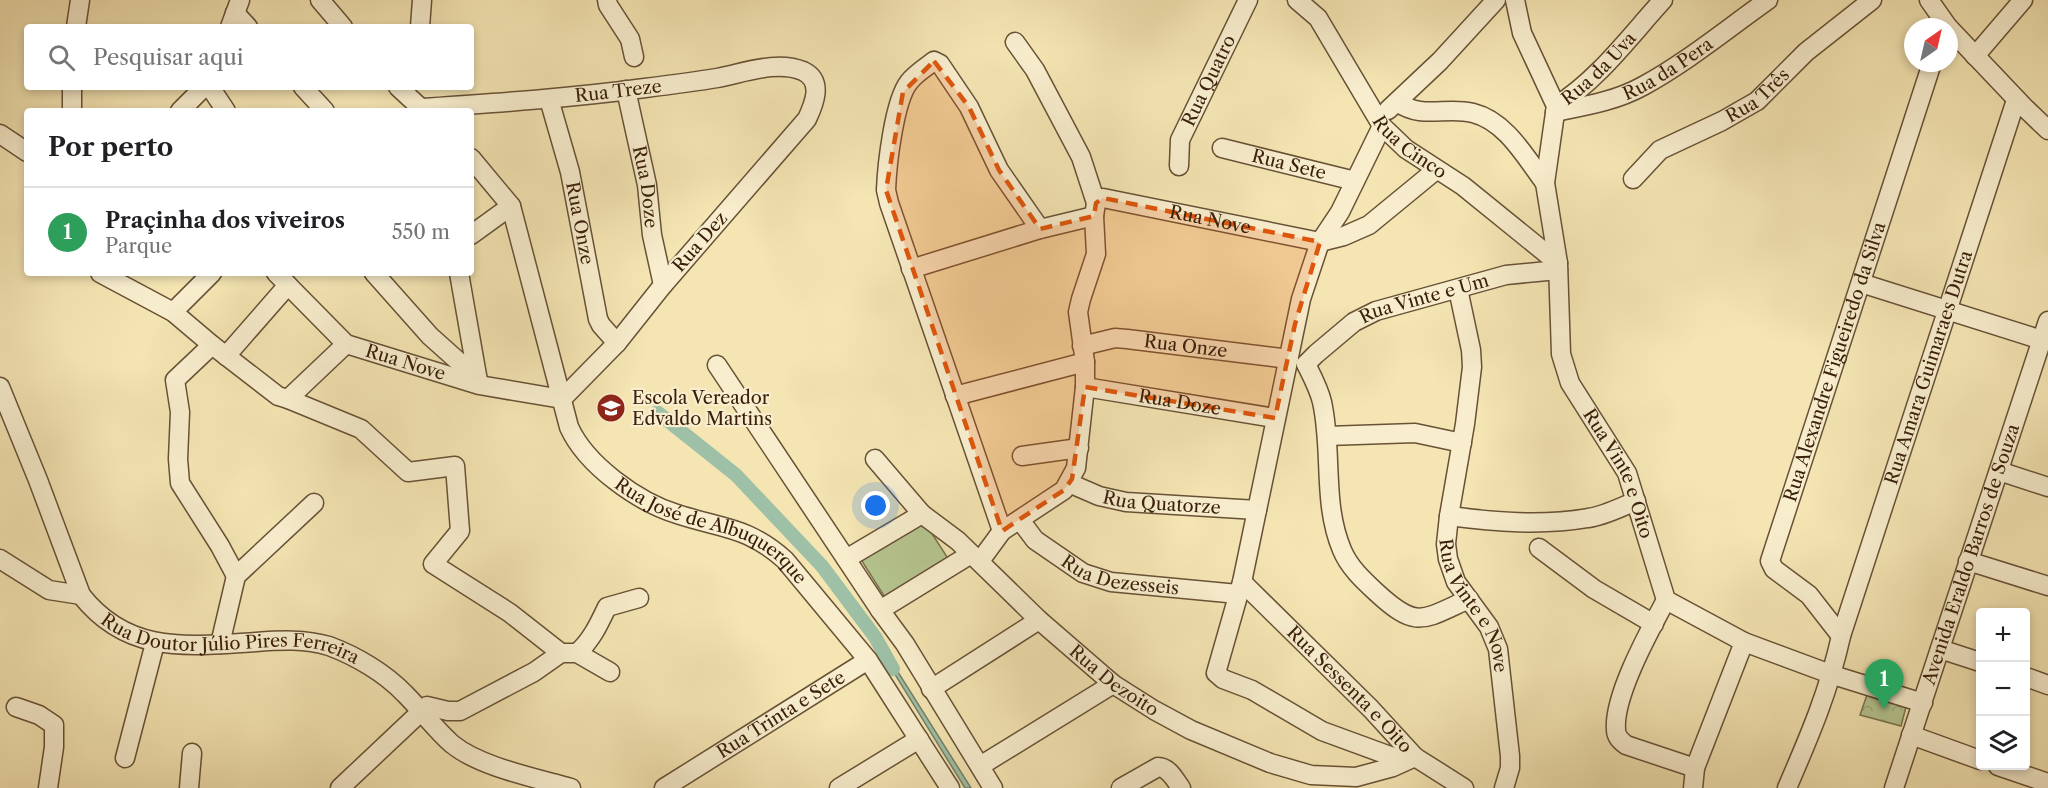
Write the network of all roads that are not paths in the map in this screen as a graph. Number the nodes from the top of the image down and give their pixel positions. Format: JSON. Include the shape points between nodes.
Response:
{"nodes":[{"id":1,"x":80,"y":0,"type":"edge"},
{"id":2,"x":320,"y":0,"type":"edge"},
{"id":3,"x":422,"y":0,"type":"edge"},
{"id":4,"x":607,"y":0,"type":"edge"},
{"id":5,"x":1248,"y":0,"type":"edge"},
{"id":6,"x":1297,"y":0,"type":"edge"},
{"id":7,"x":1496,"y":0,"type":"edge"},
{"id":8,"x":1515,"y":0,"type":"edge"},
{"id":9,"x":1663,"y":0,"type":"edge"},
{"id":10,"x":1768,"y":0,"type":"edge"},
{"id":11,"x":1872,"y":0,"type":"edge"},
{"id":12,"x":1929,"y":0,"type":"edge"},
{"id":13,"x":2023,"y":0,"type":"edge"},
{"id":14,"x":235,"y":13,"type":"edge"},
{"id":15,"x":1941,"y":18,"type":"edge"},
{"id":16,"x":76,"y":24,"type":"edge"},
{"id":17,"x":245,"y":24,"type":"edge"},
{"id":18,"x":340,"y":24,"type":"edge"},
{"id":19,"x":420,"y":24,"type":"edge"},
{"id":20,"x":1958,"y":38,"type":"edge"},
{"id":21,"x":1015,"y":42,"type":"dead end"},
{"id":22,"x":1976,"y":56,"type":"junction"},
{"id":23,"x":634,"y":57,"type":"dead end"},
{"id":24,"x":1929,"y":72,"type":"edge"},
{"id":25,"x":811,"y":77,"type":"joint"},
{"id":26,"x":72,"y":90,"type":"edge"},
{"id":27,"x":201,"y":90,"type":"edge"},
{"id":28,"x":212,"y":90,"type":"edge"},
{"id":29,"x":306,"y":90,"type":"edge"},
{"id":30,"x":401,"y":90,"type":"edge"},
{"id":31,"x":627,"y":90,"type":"junction"},
{"id":32,"x":549,"y":99,"type":"junction"},
{"id":33,"x":2016,"y":99,"type":"junction"},
{"id":34,"x":1397,"y":102,"type":"junction"},
{"id":35,"x":72,"y":108,"type":"edge"},
{"id":36,"x":183,"y":108,"type":"edge"},
{"id":37,"x":224,"y":108,"type":"edge"},
{"id":38,"x":322,"y":108,"type":"edge"},
{"id":39,"x":420,"y":108,"type":"edge"},
{"id":40,"x":445,"y":108,"type":"edge"},
{"id":41,"x":1556,"y":109,"type":"junction"},
{"id":42,"x":1380,"y":122,"type":"junction"},
{"id":43,"x":2048,"y":130,"type":"edge"},
{"id":44,"x":0,"y":134,"type":"edge"},
{"id":45,"x":1222,"y":147,"type":"dead end"},
{"id":46,"x":24,"y":150,"type":"edge"},
{"id":47,"x":474,"y":161,"type":"edge"},
{"id":48,"x":1179,"y":166,"type":"dead end"},
{"id":49,"x":1436,"y":170,"type":"junction"},
{"id":50,"x":1634,"y":179,"type":"dead end"},
{"id":51,"x":1355,"y":180,"type":"junction"},
{"id":52,"x":1545,"y":183,"type":"junction"},
{"id":53,"x":511,"y":206,"type":"junction"},
{"id":54,"x":1097,"y":206,"type":"junction"},
{"id":55,"x":1040,"y":229,"type":"junction"},
{"id":56,"x":474,"y":233,"type":"edge"},
{"id":57,"x":1320,"y":242,"type":"junction"},
{"id":58,"x":1558,"y":266,"type":"junction"},
{"id":59,"x":911,"y":269,"type":"junction"},
{"id":60,"x":111,"y":276,"type":"edge"},
{"id":61,"x":209,"y":276,"type":"edge"},
{"id":62,"x":377,"y":276,"type":"edge"},
{"id":63,"x":460,"y":276,"type":"edge"},
{"id":64,"x":282,"y":279,"type":"edge"},
{"id":65,"x":1861,"y":283,"type":"junction"},
{"id":66,"x":663,"y":285,"type":"junction"},
{"id":67,"x":1458,"y":289,"type":"junction"},
{"id":68,"x":1948,"y":310,"type":"junction"},
{"id":69,"x":173,"y":312,"type":"junction"},
{"id":70,"x":2048,"y":321,"type":"edge"},
{"id":71,"x":2042,"y":340,"type":"junction"},
{"id":72,"x":616,"y":343,"type":"junction"},
{"id":73,"x":346,"y":345,"type":"junction"},
{"id":74,"x":219,"y":351,"type":"junction"},
{"id":75,"x":1084,"y":354,"type":"junction"},
{"id":76,"x":1295,"y":362,"type":"junction"},
{"id":77,"x":717,"y":365,"type":"dead end"},
{"id":78,"x":478,"y":382,"type":"junction"},
{"id":79,"x":0,"y":387,"type":"edge"},
{"id":80,"x":1085,"y":387,"type":"junction"},
{"id":81,"x":955,"y":396,"type":"junction"},
{"id":82,"x":288,"y":399,"type":"junction"},
{"id":83,"x":562,"y":399,"type":"junction"},
{"id":84,"x":1275,"y":418,"type":"junction"},
{"id":85,"x":1327,"y":436,"type":"junction"},
{"id":86,"x":1462,"y":442,"type":"junction"},
{"id":87,"x":1079,"y":448,"type":"junction"},
{"id":88,"x":1022,"y":456,"type":"dead end"},
{"id":89,"x":875,"y":459,"type":"dead end"},
{"id":90,"x":1999,"y":471,"type":"junction"},
{"id":91,"x":1069,"y":483,"type":"junction"},
{"id":92,"x":2048,"y":487,"type":"edge"},
{"id":93,"x":1636,"y":501,"type":"junction"},
{"id":94,"x":314,"y":503,"type":"dead end"},
{"id":95,"x":1257,"y":510,"type":"junction"},
{"id":96,"x":922,"y":514,"type":"junction"},
{"id":97,"x":1449,"y":516,"type":"junction"},
{"id":98,"x":1020,"y":520,"type":"junction"},
{"id":99,"x":1002,"y":531,"type":"junction"},
{"id":100,"x":1539,"y":548,"type":"dead end"},
{"id":101,"x":975,"y":557,"type":"junction"},
{"id":102,"x":0,"y":559,"type":"edge"},
{"id":103,"x":846,"y":559,"type":"junction"},
{"id":104,"x":1968,"y":561,"type":"junction"},
{"id":105,"x":236,"y":576,"type":"junction"},
{"id":106,"x":2048,"y":586,"type":"edge"},
{"id":107,"x":1240,"y":588,"type":"junction"},
{"id":108,"x":81,"y":595,"type":"junction"},
{"id":109,"x":639,"y":598,"type":"dead end"},
{"id":110,"x":1469,"y":599,"type":"junction"},
{"id":111,"x":1666,"y":600,"type":"junction"},
{"id":112,"x":880,"y":610,"type":"junction"},
{"id":113,"x":1039,"y":620,"type":"junction"},
{"id":114,"x":1654,"y":624,"type":"junction"},
{"id":115,"x":1841,"y":636,"type":"junction"},
{"id":116,"x":1744,"y":642,"type":"junction"},
{"id":117,"x":155,"y":643,"type":"junction"},
{"id":118,"x":220,"y":644,"type":"junction"},
{"id":119,"x":1940,"y":649,"type":"junction"},
{"id":120,"x":569,"y":653,"type":"junction"},
{"id":121,"x":868,"y":660,"type":"junction"},
{"id":122,"x":1976,"y":661,"type":"edge"},
{"id":123,"x":610,"y":672,"type":"dead end"},
{"id":124,"x":1833,"y":675,"type":"junction"},
{"id":125,"x":2030,"y":679,"type":"edge"},
{"id":126,"x":1113,"y":684,"type":"junction"},
{"id":127,"x":2048,"y":685,"type":"edge"},
{"id":128,"x":931,"y":689,"type":"junction"},
{"id":129,"x":1923,"y":703,"type":"junction"},
{"id":130,"x":16,"y":707,"type":"dead end"},
{"id":131,"x":421,"y":711,"type":"junction"},
{"id":132,"x":1911,"y":735,"type":"junction"},
{"id":133,"x":919,"y":739,"type":"junction"},
{"id":134,"x":192,"y":753,"type":"dead end"},
{"id":135,"x":1393,"y":757,"type":"dead end"},
{"id":136,"x":1415,"y":757,"type":"junction"},
{"id":137,"x":125,"y":758,"type":"dead end"},
{"id":138,"x":1976,"y":758,"type":"edge"},
{"id":139,"x":980,"y":766,"type":"junction"},
{"id":140,"x":1695,"y":768,"type":"junction"},
{"id":141,"x":2012,"y":770,"type":"edge"},
{"id":142,"x":1355,"y":783,"type":"edge"},
{"id":143,"x":2048,"y":783,"type":"edge"},
{"id":144,"x":48,"y":788,"type":"edge"},
{"id":145,"x":189,"y":788,"type":"edge"},
{"id":146,"x":340,"y":788,"type":"edge"},
{"id":147,"x":571,"y":788,"type":"edge"},
{"id":148,"x":664,"y":788,"type":"edge"},
{"id":149,"x":839,"y":788,"type":"edge"},
{"id":150,"x":950,"y":788,"type":"edge"},
{"id":151,"x":993,"y":788,"type":"edge"},
{"id":152,"x":1121,"y":788,"type":"edge"},
{"id":153,"x":1181,"y":788,"type":"edge"},
{"id":154,"x":1464,"y":788,"type":"edge"},
{"id":155,"x":1504,"y":788,"type":"edge"},
{"id":156,"x":1693,"y":788,"type":"edge"},
{"id":157,"x":1787,"y":788,"type":"edge"},
{"id":158,"x":1894,"y":788,"type":"edge"}],
"edges":[{"from":1,"to":16,"type":"street"},
{"from":2,"to":18,"type":"street"},
{"from":3,"to":19,"type":"street"},
{"from":4,"to":23,"type":"street","via":[[630,39]]},
{"from":5,"to":48,"type":"street","name":"Rua Quatro","via":[[1180,140]]},
{"from":6,"to":42,"type":"street","name":"Rua Cinco","via":[[1318,18]]},
{"from":7,"to":34,"type":"street"},
{"from":8,"to":41,"type":"street","via":[[1522,33]]},
{"from":9,"to":41,"type":"street","name":"Rua da Uva","via":[[1588,82]]},
{"from":10,"to":41,"type":"street","name":"Rua da Pera","via":[[1641,87],[1603,102]]},
{"from":11,"to":50,"type":"street","name":"Rua Três","via":[[1806,52],[1757,100],[1660,150]]},
{"from":12,"to":15,"type":"street"},
{"from":13,"to":22,"type":"street"},
{"from":14,"to":17,"type":"street"},
{"from":20,"to":22,"type":"street"},
{"from":21,"to":54,"type":"street","via":[[1035,70],[1081,158]]},
{"from":22,"to":33,"type":"street"},
{"from":24,"to":65,"type":"street","name":"Rua Alexandre Figueiredo da Silva"},
{"from":25,"to":31,"type":"street","name":"Rua Treze","via":[[791,68],[771,67]]},
{"from":25,"to":66,"type":"street","name":"Rua Dez","via":[[816,96],[807,119]]},
{"from":26,"to":35,"type":"street"},
{"from":27,"to":36,"type":"street"},
{"from":28,"to":37,"type":"street"},
{"from":29,"to":38,"type":"street"},
{"from":30,"to":39,"type":"street"},
{"from":31,"to":32,"type":"street","name":"Rua Treze"},
{"from":31,"to":66,"type":"street","name":"Rua Doze"},
{"from":32,"to":40,"type":"street","name":"Rua Treze"},
{"from":32,"to":72,"type":"street","name":"Rua Onze","via":[[570,172],[598,319]]},
{"from":33,"to":43,"type":"street"},
{"from":33,"to":68,"type":"street","name":"Rua Amara Guimaraes Dutra"},
{"from":34,"to":42,"type":"street"},
{"from":34,"to":52,"type":"street","via":[[1421,112],[1472,112],[1483,117],[1508,135]]},
{"from":41,"to":52,"type":"street"},
{"from":42,"to":49,"type":"street","name":"Rua Cinco","via":[[1406,149]]},
{"from":42,"to":51,"type":"street"},
{"from":44,"to":46,"type":"street"},
{"from":45,"to":51,"type":"street","name":"Rua Sete"},
{"from":47,"to":53,"type":"street"},
{"from":49,"to":57,"type":"street","via":[[1369,225]]},
{"from":49,"to":58,"type":"street","name":"Rua Cinco","via":[[1463,186]]},
{"from":51,"to":57,"type":"street"},
{"from":52,"to":58,"type":"street","name":"Rua Vinte e Oito"},
{"from":53,"to":56,"type":"street"},
{"from":53,"to":83,"type":"street","name":"Rua José de Albuquerque"},
{"from":54,"to":55,"type":"street","name":"Rua Nove"},
{"from":54,"to":57,"type":"street","name":"Rua Nove","via":[[1103,198]]},
{"from":54,"to":75,"type":"street","via":[[1096,254],[1078,312]]},
{"from":55,"to":59,"type":"street","name":"Rua Nove"},
{"from":55,"to":59,"type":"street","via":[[999,170],[969,107],[934,61],[909,80],[903,92],[887,177],[889,203]]},
{"from":57,"to":76,"type":"street","via":[[1300,304]]},
{"from":58,"to":67,"type":"street","name":"Rua Vinte e Um"},
{"from":58,"to":93,"type":"street","name":"Rua Vinte e Oito","via":[[1564,368],[1627,473]]},
{"from":59,"to":81,"type":"street"},
{"from":60,"to":69,"type":"street"},
{"from":61,"to":69,"type":"street"},
{"from":62,"to":78,"type":"street"},
{"from":63,"to":78,"type":"street"},
{"from":64,"to":73,"type":"street","name":"Rua Nove"},
{"from":64,"to":74,"type":"street"},
{"from":65,"to":68,"type":"street"},
{"from":65,"to":115,"type":"street","name":"Rua Alexandre Figueiredo da Silva","via":[[1770,561],[1774,569],[1809,595]]},
{"from":66,"to":72,"type":"street","name":"Rua Dez"},
{"from":67,"to":76,"type":"street","name":"Rua Vinte e Um","via":[[1376,311]]},
{"from":67,"to":86,"type":"street","name":"Rua Vinte e Nove","via":[[1472,367]]},
{"from":68,"to":71,"type":"street"},
{"from":68,"to":115,"type":"street","name":"Rua Amara Guimaraes Dutra"},
{"from":69,"to":74,"type":"street"},
{"from":70,"to":71,"type":"street","name":"Avenida Eraldo Barros de Souza"},
{"from":71,"to":90,"type":"street","name":"Avenida Eraldo Barros de Souza"},
{"from":72,"to":83,"type":"street","name":"Rua Dez"},
{"from":73,"to":78,"type":"street","name":"Rua Nove"},
{"from":73,"to":82,"type":"street"},
{"from":74,"to":82,"type":"street","via":[[278,396]]},
{"from":74,"to":105,"type":"street","via":[[175,380],[180,412],[178,459],[180,483]]},
{"from":75,"to":76,"type":"street","name":"Rua Onze","via":[[1115,338]]},
{"from":75,"to":80,"type":"street"},
{"from":75,"to":81,"type":"street","name":"Rua Onze"},
{"from":76,"to":84,"type":"street"},
{"from":76,"to":85,"type":"street","via":[[1322,400]]},
{"from":77,"to":103,"type":"street"},
{"from":78,"to":83,"type":"street","name":"Rua Nove"},
{"from":79,"to":108,"type":"street","name":"Rua Doutor Júlio Pires Ferreira"},
{"from":80,"to":84,"type":"street","name":"Rua Doze"},
{"from":80,"to":87,"type":"street"},
{"from":81,"to":99,"type":"street"},
{"from":82,"to":120,"type":"street","via":[[361,429],[408,472],[455,466],[460,531],[433,564]]},
{"from":83,"to":121,"type":"street","name":"Rua José de Albuquerque","via":[[575,440],[623,486],[675,514],[734,529],[770,546]]},
{"from":84,"to":95,"type":"street"},
{"from":85,"to":86,"type":"street","via":[[1415,433]]},
{"from":85,"to":110,"type":"street","via":[[1333,522],[1342,552],[1358,576],[1409,617],[1428,617]]},
{"from":86,"to":97,"type":"street","name":"Rua Vinte e Nove"},
{"from":87,"to":88,"type":"street"},
{"from":87,"to":91,"type":"street"},
{"from":89,"to":96,"type":"street","name":"Rua Dezoito"},
{"from":90,"to":92,"type":"street"},
{"from":90,"to":104,"type":"street","name":"Avenida Eraldo Barros de Souza"},
{"from":91,"to":95,"type":"street","name":"Rua Quatorze","via":[[1126,502]]},
{"from":91,"to":98,"type":"street"},
{"from":93,"to":97,"type":"street","via":[[1590,518],[1568,520],[1486,521]]},
{"from":93,"to":111,"type":"street","name":"Rua Vinte e Oito"},
{"from":94,"to":105,"type":"street"},
{"from":95,"to":107,"type":"street"},
{"from":96,"to":101,"type":"street","name":"Rua Dezoito"},
{"from":96,"to":103,"type":"street"},
{"from":97,"to":110,"type":"street","name":"Rua Vinte e Nove","via":[[1448,559],[1456,582]]},
{"from":98,"to":99,"type":"street"},
{"from":98,"to":107,"type":"street","name":"Rua Dezesseis","via":[[1035,540],[1083,573],[1111,582]]},
{"from":99,"to":101,"type":"street"},
{"from":100,"to":114,"type":"street","via":[[1594,589]]},
{"from":101,"to":112,"type":"street"},
{"from":101,"to":113,"type":"street","name":"Rua Dezoito"},
{"from":102,"to":108,"type":"street","via":[[49,590]]},
{"from":103,"to":112,"type":"street"},
{"from":104,"to":106,"type":"street"},
{"from":104,"to":119,"type":"street","name":"Avenida Eraldo Barros de Souza"},
{"from":105,"to":118,"type":"street"},
{"from":107,"to":135,"type":"street","via":[[1216,674],[1323,731]]},
{"from":107,"to":136,"type":"street","name":"Rua Sessenta e Oito","via":[[1371,709]]},
{"from":108,"to":117,"type":"street","name":"Rua Doutor Júlio Pires Ferreira","via":[[93,611],[112,625]]},
{"from":109,"to":120,"type":"street","via":[[607,607],[584,647]]},
{"from":110,"to":155,"type":"street","name":"Rua Vinte e Nove","via":[[1489,627],[1498,649],[1510,756]]},
{"from":111,"to":114,"type":"street"},
{"from":111,"to":116,"type":"street"},
{"from":112,"to":128,"type":"street"},
{"from":113,"to":126,"type":"street","name":"Rua Dezoito"},
{"from":113,"to":128,"type":"street"},
{"from":114,"to":140,"type":"street","via":[[1620,700],[1616,730],[1626,745]]},
{"from":115,"to":124,"type":"street"},
{"from":116,"to":124,"type":"street"},
{"from":116,"to":140,"type":"street"},
{"from":117,"to":118,"type":"street","name":"Rua Doutor Júlio Pires Ferreira"},
{"from":117,"to":137,"type":"street"},
{"from":118,"to":131,"type":"street","name":"Rua Doutor Júlio Pires Ferreira","via":[[283,640],[329,647],[389,679]]},
{"from":119,"to":122,"type":"street"},
{"from":119,"to":129,"type":"street","name":"Avenida Eraldo Barros de Souza"},
{"from":120,"to":123,"type":"street"},
{"from":120,"to":131,"type":"street","via":[[460,711],[429,706]]},
{"from":121,"to":133,"type":"street","name":"Rua José de Albuquerque"},
{"from":121,"to":148,"type":"street","name":"Rua Trinta e Sete"},
{"from":124,"to":129,"type":"street"},
{"from":124,"to":157,"type":"street"},
{"from":125,"to":127,"type":"street"},
{"from":126,"to":139,"type":"street"},
{"from":126,"to":142,"type":"street","name":"Rua Dezoito","via":[[1191,730],[1270,763]]},
{"from":128,"to":139,"type":"street"},
{"from":129,"to":132,"type":"street","name":"Avenida Eraldo Barros de Souza"},
{"from":130,"to":144,"type":"street","via":[[54,725]]},
{"from":131,"to":146,"type":"street"},
{"from":131,"to":147,"type":"street","name":"Rua Doutor Júlio Pires Ferreira","via":[[471,757]]},
{"from":132,"to":138,"type":"street"},
{"from":132,"to":158,"type":"street","name":"Avenida Eraldo Barros de Souza"},
{"from":133,"to":149,"type":"street"},
{"from":133,"to":150,"type":"street","name":"Rua José de Albuquerque"},
{"from":134,"to":145,"type":"street"},
{"from":136,"to":142,"type":"street","name":"Rua Dezoito"},
{"from":136,"to":154,"type":"street","name":"Rua Sessenta e Oito"},
{"from":139,"to":151,"type":"street"},
{"from":140,"to":156,"type":"street"},
{"from":141,"to":143,"type":"street"},
{"from":152,"to":153,"type":"street","via":[[1158,767],[1167,769]]}]}
